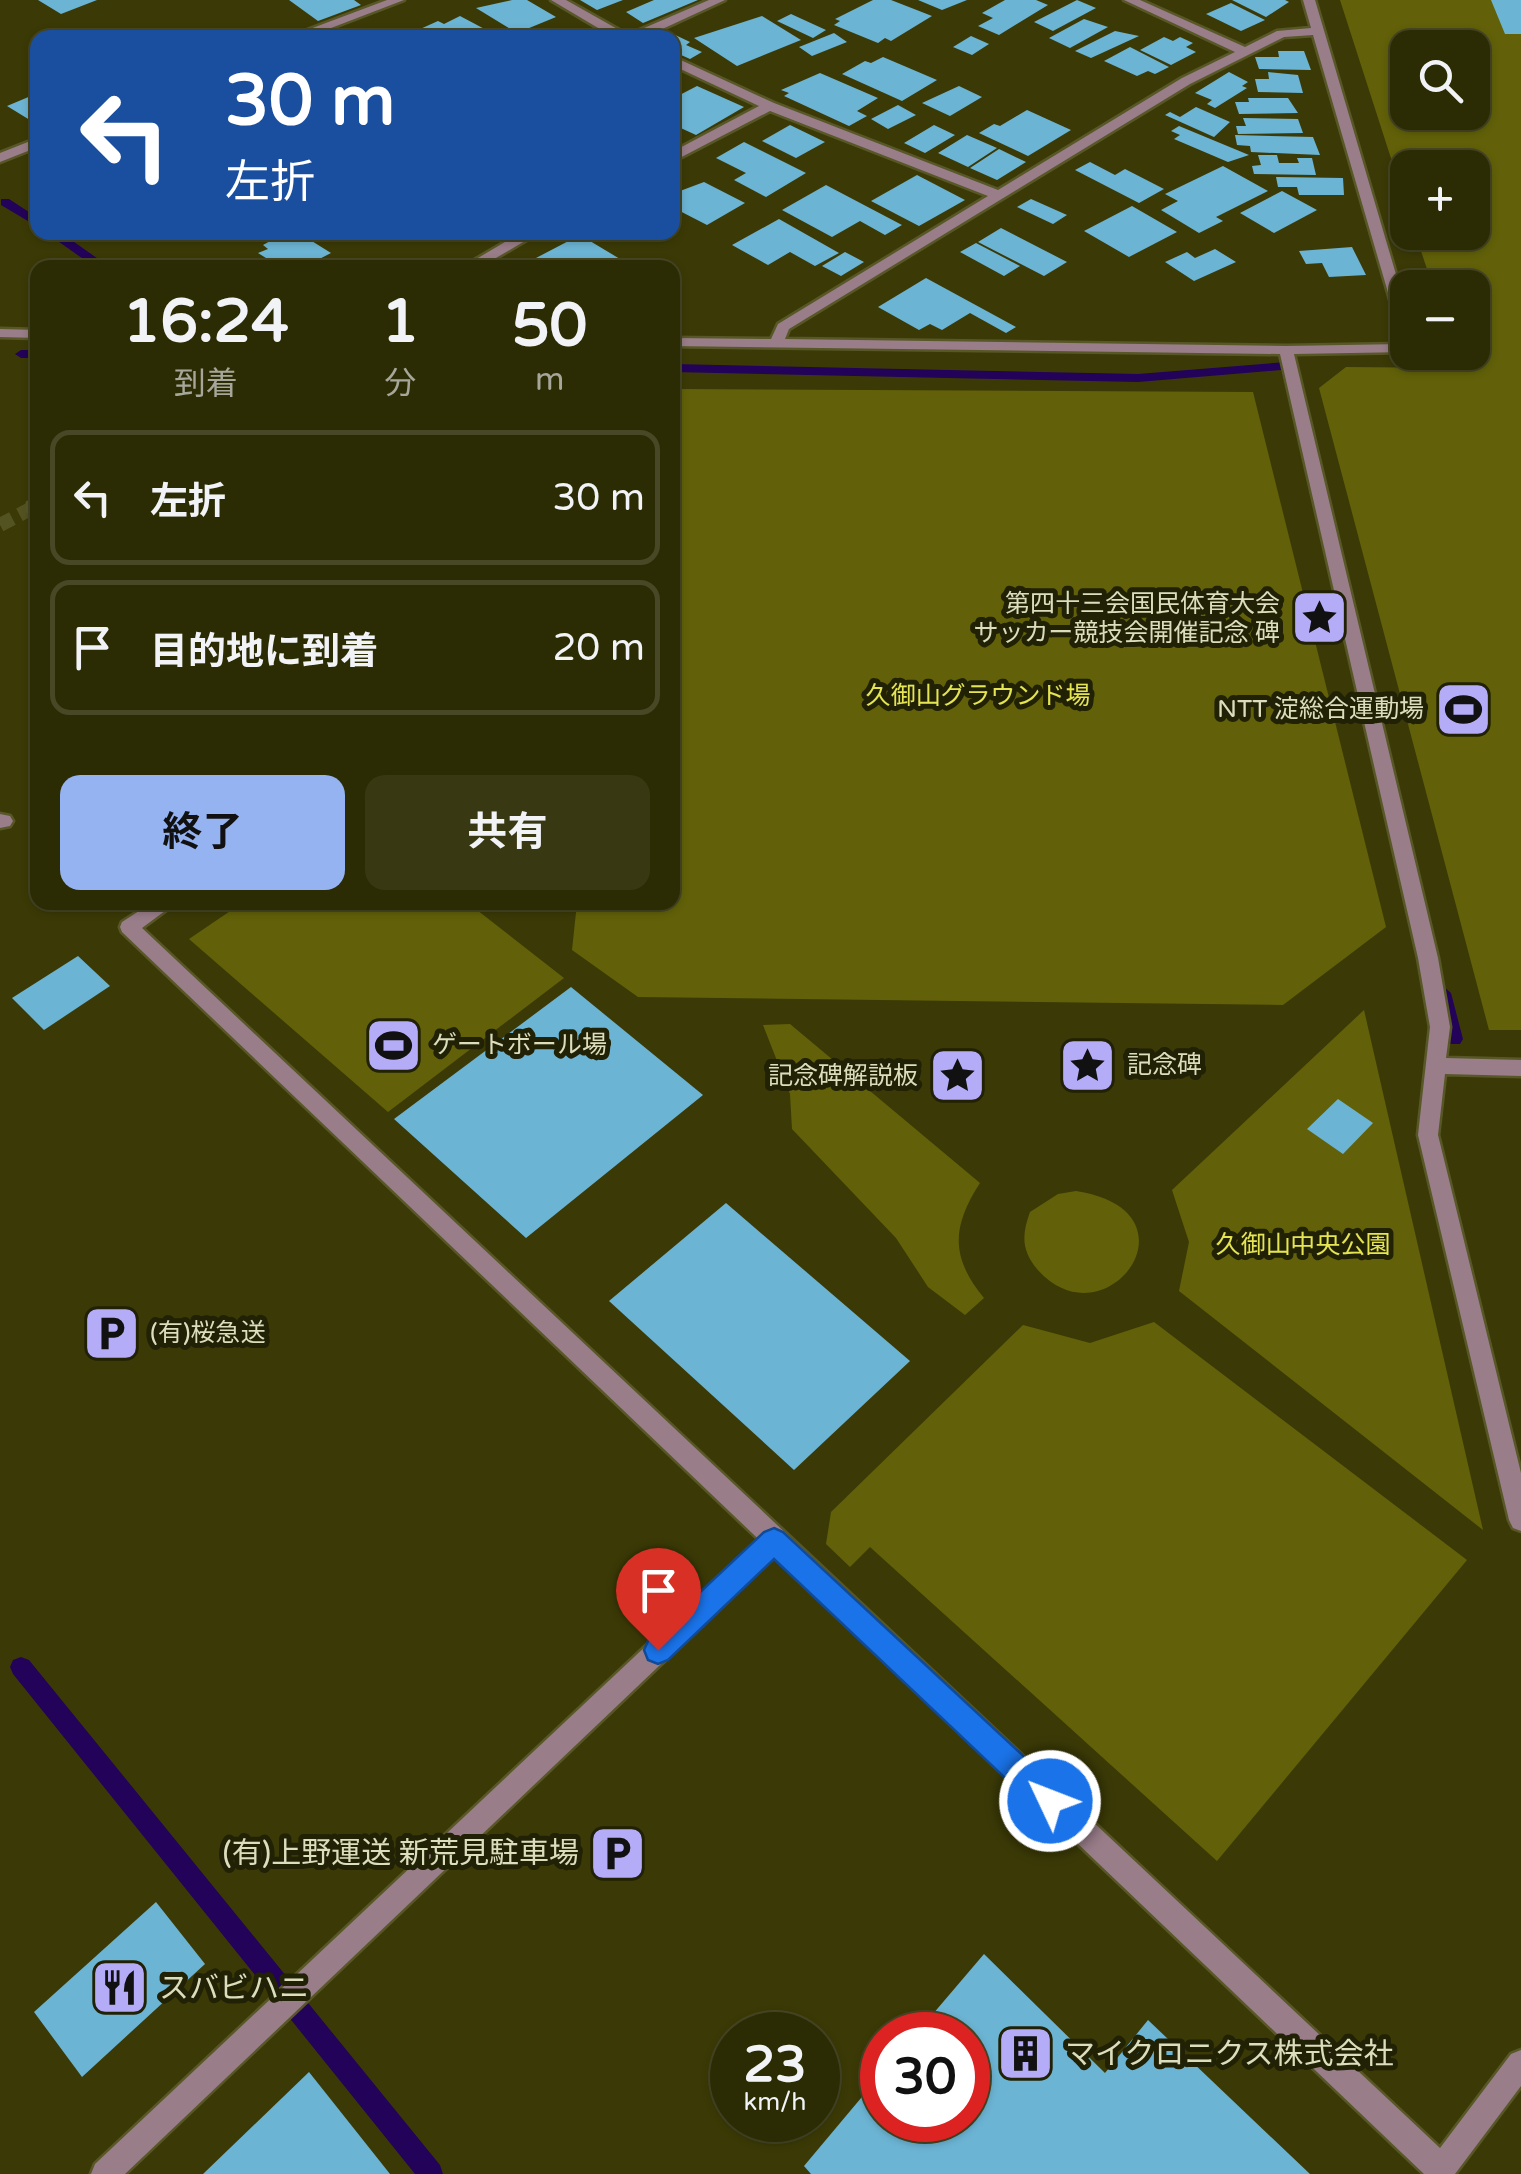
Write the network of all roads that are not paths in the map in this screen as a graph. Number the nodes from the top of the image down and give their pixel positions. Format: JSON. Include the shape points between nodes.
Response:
{"nodes":[{"id":1,"x":398,"y":0,"type":"edge"},
{"id":2,"x":558,"y":0,"type":"edge"},
{"id":3,"x":719,"y":0,"type":"edge"},
{"id":4,"x":1130,"y":0,"type":"edge"},
{"id":5,"x":1309,"y":0,"type":"edge"},
{"id":6,"x":314,"y":30,"type":"edge"},
{"id":7,"x":613,"y":30,"type":"edge"},
{"id":8,"x":647,"y":30,"type":"edge"},
{"id":9,"x":1318,"y":31,"type":"junction"},
{"id":10,"x":1245,"y":52,"type":"junction"},
{"id":11,"x":680,"y":64,"type":"edge"},
{"id":12,"x":770,"y":106,"type":"junction"},
{"id":13,"x":30,"y":145,"type":"edge"},
{"id":14,"x":680,"y":154,"type":"edge"},
{"id":15,"x":0,"y":158,"type":"edge"},
{"id":16,"x":1001,"y":196,"type":"junction"},
{"id":17,"x":519,"y":240,"type":"edge"},
{"id":18,"x":482,"y":260,"type":"edge"},
{"id":19,"x":1390,"y":281,"type":"edge"},
{"id":20,"x":0,"y":333,"type":"edge"},
{"id":21,"x":30,"y":334,"type":"edge"},
{"id":22,"x":680,"y":342,"type":"edge"},
{"id":23,"x":777,"y":342,"type":"junction"},
{"id":24,"x":1390,"y":345,"type":"edge"},
{"id":25,"x":1286,"y":350,"type":"junction"},
{"id":26,"x":156,"y":910,"type":"edge"},
{"id":27,"x":1437,"y":1066,"type":"junction"},
{"id":28,"x":1521,"y":1068,"type":"edge"},
{"id":29,"x":1521,"y":1520,"type":"edge"},
{"id":30,"x":774,"y":1541,"type":"junction"},
{"id":31,"x":1521,"y":2064,"type":"edge"},
{"id":32,"x":1440,"y":2172,"type":"edge"},
{"id":33,"x":105,"y":2174,"type":"edge"}],
"edges":[{"from":1,"to":6,"type":"street"},
{"from":2,"to":7,"type":"street"},
{"from":3,"to":8,"type":"street"},
{"from":4,"to":10,"type":"street"},
{"from":5,"to":9,"type":"street"},
{"from":9,"to":10,"type":"street","via":[[1281,34]]},
{"from":9,"to":19,"type":"street"},
{"from":10,"to":16,"type":"street","via":[[1186,81]]},
{"from":11,"to":12,"type":"street"},
{"from":12,"to":14,"type":"street"},
{"from":12,"to":16,"type":"street"},
{"from":13,"to":15,"type":"street"},
{"from":16,"to":23,"type":"street","via":[[783,328]]},
{"from":17,"to":18,"type":"street"},
{"from":20,"to":21,"type":"street"},
{"from":22,"to":23,"type":"street"},
{"from":23,"to":25,"type":"street"},
{"from":24,"to":25,"type":"street"},
{"from":25,"to":27,"type":"street","via":[[1428,958],[1440,1027]]},
{"from":26,"to":30,"type":"street","via":[[130,927]]},
{"from":27,"to":28,"type":"street"},
{"from":27,"to":29,"type":"street","via":[[1428,1135]]},
{"from":30,"to":32,"type":"street"},
{"from":30,"to":33,"type":"street"},
{"from":31,"to":32,"type":"street"}]}
